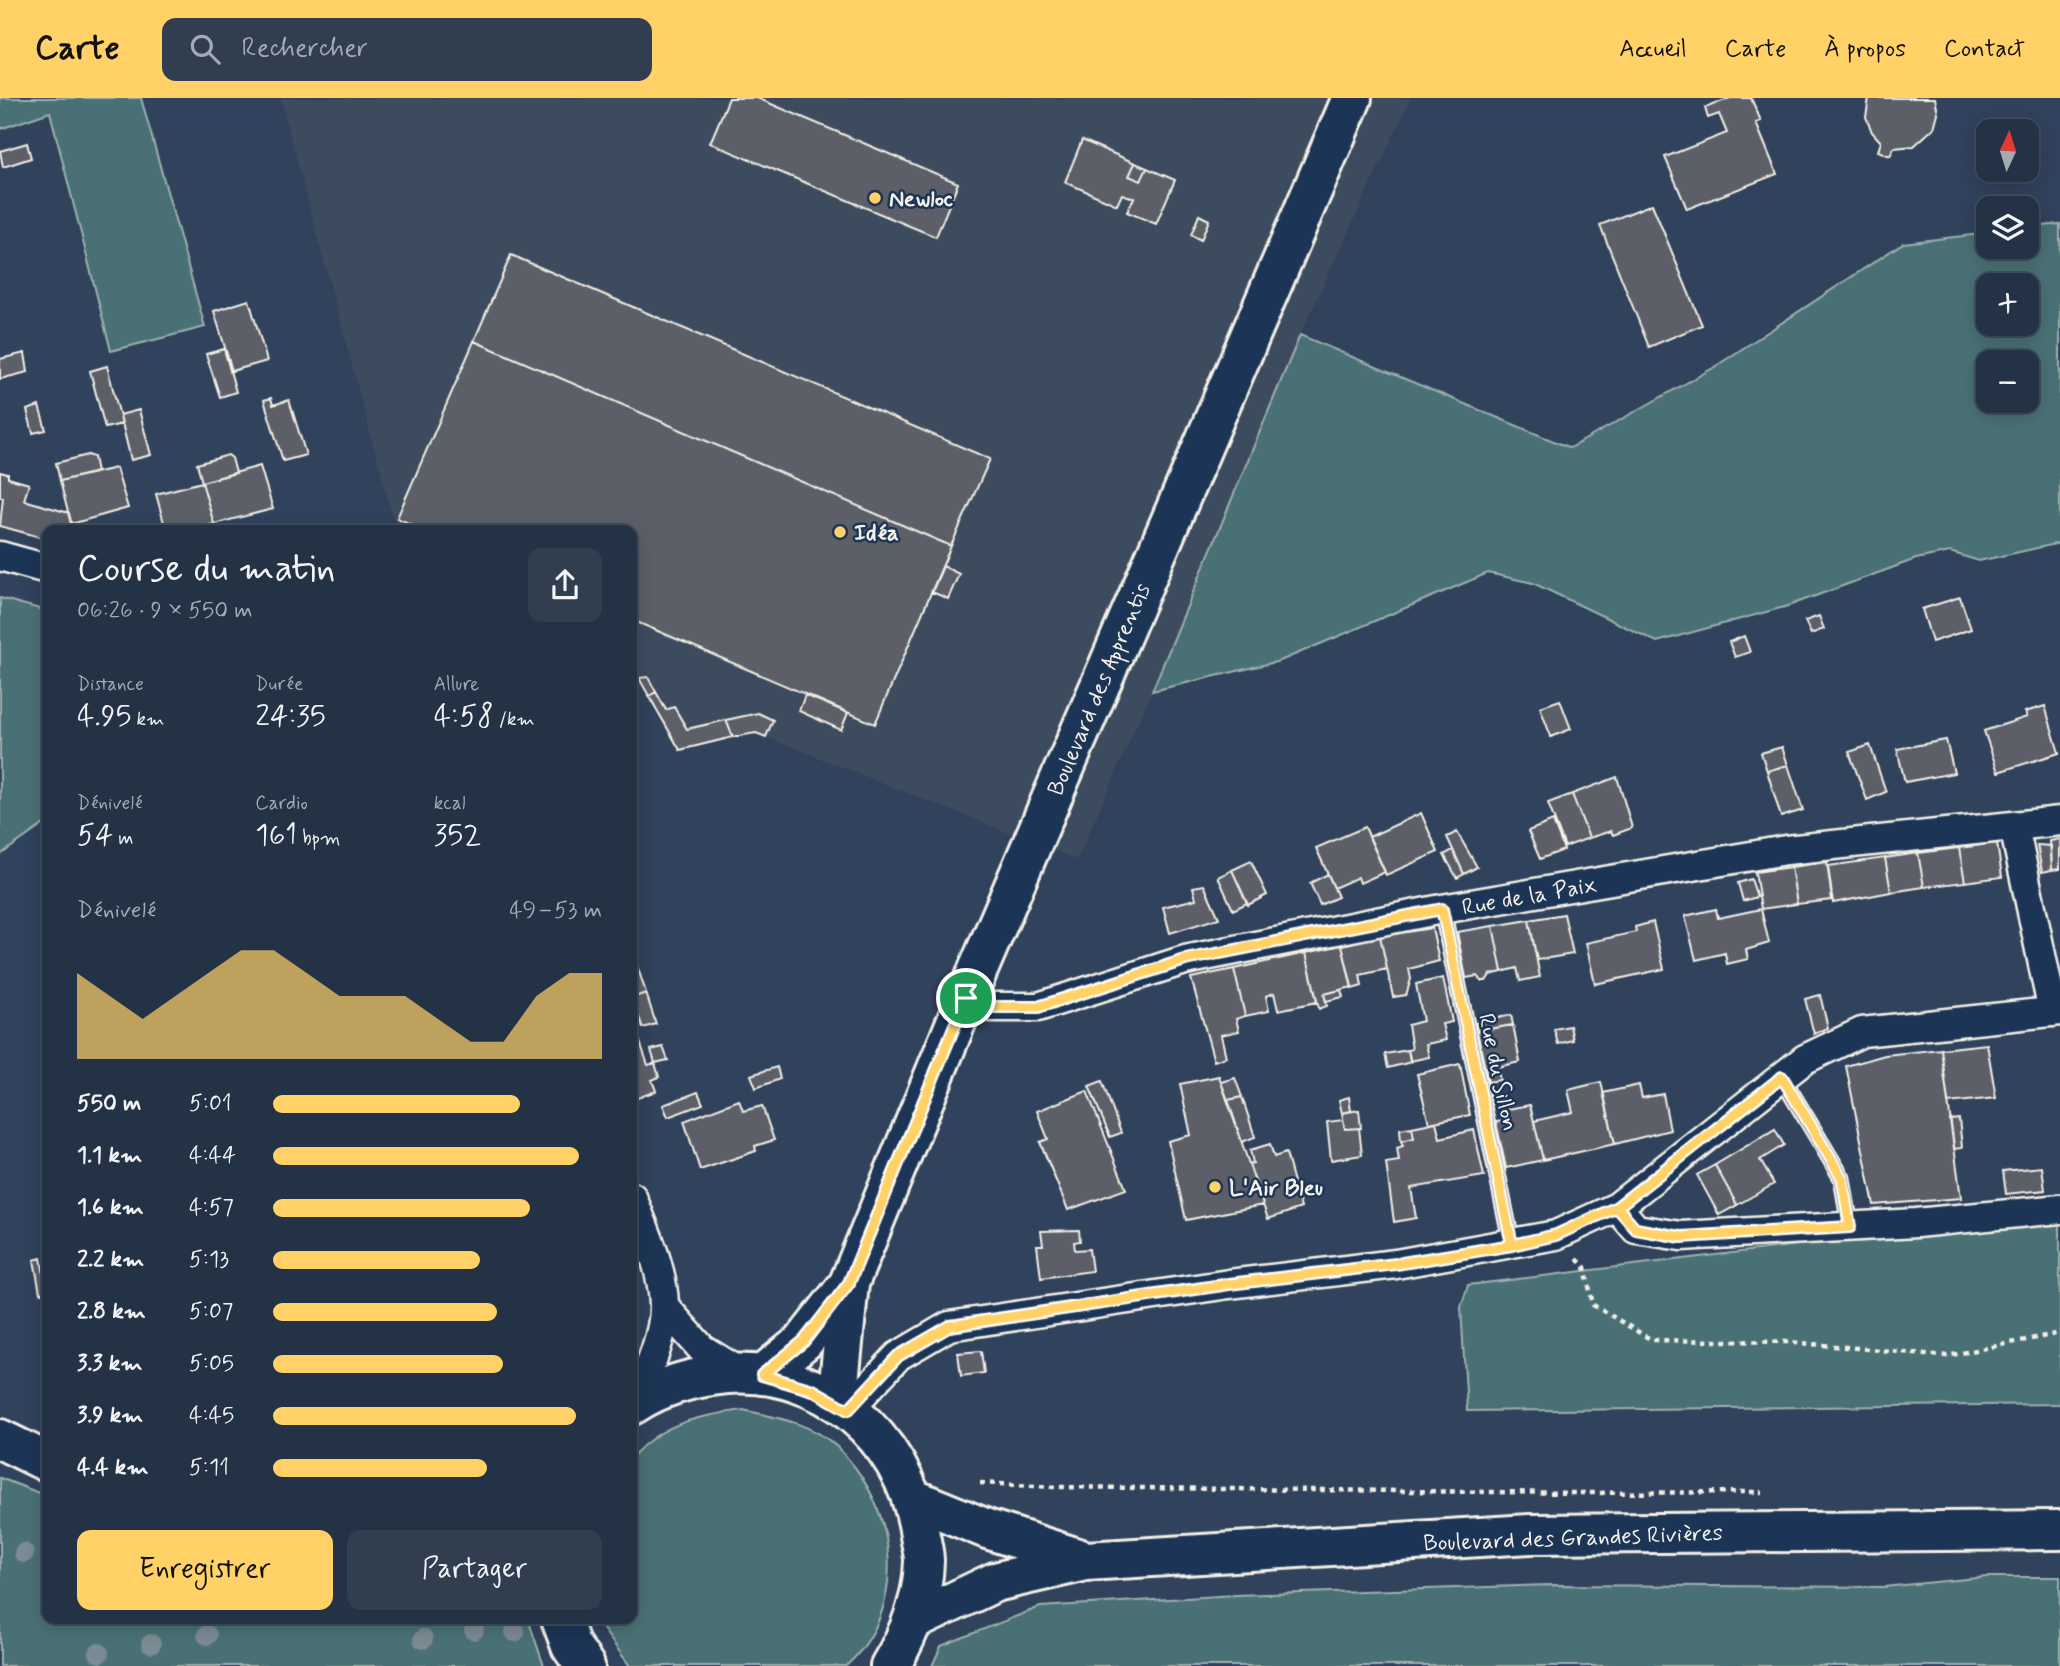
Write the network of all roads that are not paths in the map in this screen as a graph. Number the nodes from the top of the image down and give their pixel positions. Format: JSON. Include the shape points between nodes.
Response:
{"nodes":[{"id":1,"x":1352,"y":98,"type":"edge"},
{"id":2,"x":0,"y":555,"type":"edge"},
{"id":3,"x":42,"y":568,"type":"edge"},
{"id":4,"x":2060,"y":821,"type":"edge"},
{"id":5,"x":2014,"y":826,"type":"junction"},
{"id":6,"x":1442,"y":909,"type":"junction"},
{"id":7,"x":966,"y":998,"type":"junction"},
{"id":8,"x":2057,"y":1011,"type":"edge"},
{"id":9,"x":1782,"y":1077,"type":"junction"},
{"id":10,"x":1617,"y":1207,"type":"junction"},
{"id":11,"x":2060,"y":1209,"type":"edge"},
{"id":12,"x":637,"y":1210,"type":"edge"},
{"id":13,"x":1850,"y":1227,"type":"junction"},
{"id":14,"x":1512,"y":1245,"type":"junction"},
{"id":15,"x":849,"y":1283,"type":"junction"},
{"id":16,"x":664,"y":1306,"type":"junction"},
{"id":17,"x":637,"y":1339,"type":"edge"},
{"id":18,"x":751,"y":1374,"type":"junction"},
{"id":19,"x":637,"y":1395,"type":"edge"},
{"id":20,"x":637,"y":1402,"type":"edge"},
{"id":21,"x":843,"y":1406,"type":"junction"},
{"id":22,"x":0,"y":1439,"type":"edge"},
{"id":23,"x":42,"y":1460,"type":"edge"},
{"id":24,"x":914,"y":1499,"type":"junction"},
{"id":25,"x":2060,"y":1530,"type":"edge"},
{"id":26,"x":1086,"y":1561,"type":"junction"},
{"id":27,"x":913,"y":1621,"type":"junction"},
{"id":28,"x":563,"y":1624,"type":"edge"},
{"id":29,"x":585,"y":1666,"type":"edge"},
{"id":30,"x":890,"y":1666,"type":"edge"}],
"edges":[{"from":1,"to":7,"type":"main road","name":"Boulevard des Apprentis"},
{"from":2,"to":3,"type":"street"},
{"from":4,"to":5,"type":"street","name":"Rue de la Paix"},
{"from":5,"to":6,"type":"street","name":"Rue de la Paix","via":[[1786,850]]},
{"from":5,"to":8,"type":"street"},
{"from":6,"to":7,"type":"street","name":"Rue de la Paix","via":[[1185,960],[1038,1007],[991,1007]]},
{"from":6,"to":14,"type":"lane","name":"Rue du Sillon"},
{"from":7,"to":15,"type":"main road","name":"Boulevard des Apprentis"},
{"from":8,"to":9,"type":"street","via":[[1862,1032],[1805,1059]]},
{"from":9,"to":10,"type":"street"},
{"from":9,"to":13,"type":"lane","via":[[1842,1178]]},
{"from":10,"to":13,"type":"street","via":[[1636,1229],[1681,1237]]},
{"from":10,"to":14,"type":"street","via":[[1556,1235]]},
{"from":11,"to":13,"type":"street"},
{"from":12,"to":16,"type":"street","via":[[654,1255]]},
{"from":14,"to":21,"type":"street","via":[[950,1326],[898,1356]]},
{"from":15,"to":18,"type":"main road","name":"Boulevard des Apprentis","via":[[804,1341]]},
{"from":15,"to":21,"type":"main road","name":"Boulevard des Apprentis"},
{"from":16,"to":17,"type":"street"},
{"from":16,"to":18,"type":"street","via":[[702,1349]]},
{"from":16,"to":19,"type":"street","via":[[652,1361]]},
{"from":18,"to":20,"type":"main road","via":[[703,1376]]},
{"from":18,"to":21,"type":"main road","via":[[788,1380]]},
{"from":21,"to":24,"type":"main road","via":[[881,1441]]},
{"from":22,"to":23,"type":"main road"},
{"from":24,"to":26,"type":"main road","name":"Boulevard des Grandes Rivières","via":[[987,1530]]},
{"from":24,"to":27,"type":"main road","via":[[924,1560]]},
{"from":25,"to":26,"type":"main road","name":"Boulevard des Grandes Rivières","via":[[1530,1534]]},
{"from":26,"to":27,"type":"main road","name":"Boulevard des Grandes Rivières","via":[[995,1582]]},
{"from":27,"to":30,"type":"main road"},
{"from":28,"to":29,"type":"main road"}]}
